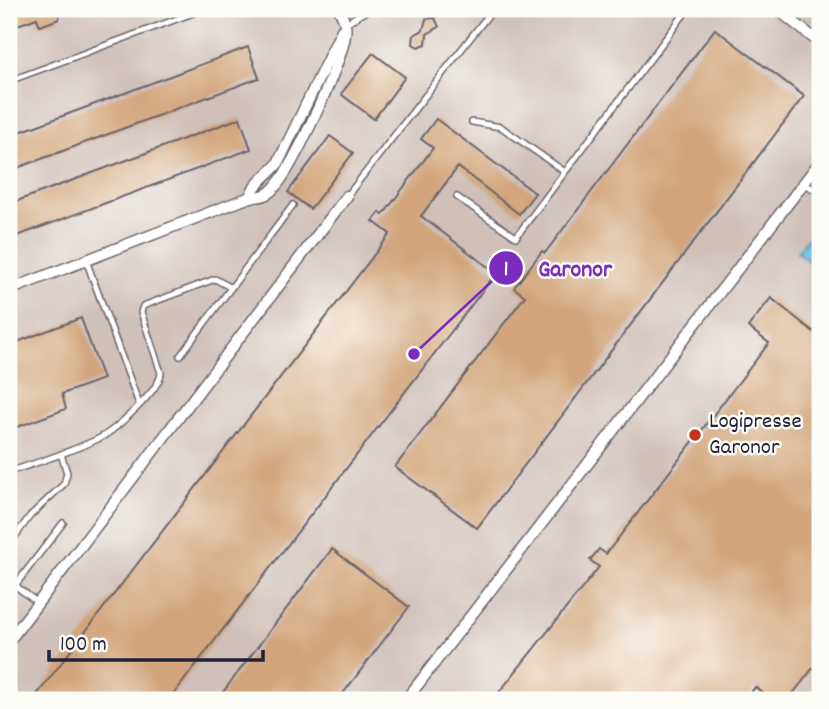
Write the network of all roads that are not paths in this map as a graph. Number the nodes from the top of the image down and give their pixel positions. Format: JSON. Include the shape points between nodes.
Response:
{"nodes":[{"id":1,"x":204,"y":9,"type":"edge"},
{"id":2,"x":339,"y":9,"type":"edge"},
{"id":3,"x":369,"y":9,"type":"edge"},
{"id":4,"x":493,"y":9,"type":"edge"},
{"id":5,"x":688,"y":9,"type":"edge"},
{"id":6,"x":777,"y":9,"type":"edge"},
{"id":7,"x":346,"y":23,"type":"junction"},
{"id":8,"x":820,"y":43,"type":"edge"},
{"id":9,"x":9,"y":80,"type":"edge"},
{"id":10,"x":472,"y":122,"type":"dead end"},
{"id":11,"x":820,"y":162,"type":"edge"},
{"id":12,"x":565,"y":172,"type":"junction"},
{"id":13,"x":805,"y":184,"type":"junction"},
{"id":14,"x":349,"y":194,"type":"joint"},
{"id":15,"x":820,"y":194,"type":"edge"},
{"id":16,"x":457,"y":197,"type":"dead end"},
{"id":17,"x":293,"y":205,"type":"dead end"},
{"id":18,"x":86,"y":260,"type":"junction"},
{"id":19,"x":230,"y":288,"type":"junction"},
{"id":20,"x":9,"y":290,"type":"edge"},
{"id":21,"x":180,"y":356,"type":"dead end"},
{"id":22,"x":139,"y":404,"type":"junction"},
{"id":23,"x":61,"y":454,"type":"junction"},
{"id":24,"x":9,"y":472,"type":"edge"},
{"id":25,"x":63,"y":523,"type":"dead end"},
{"id":26,"x":9,"y":545,"type":"edge"},
{"id":27,"x":38,"y":603,"type":"junction"},
{"id":28,"x":10,"y":638,"type":"edge"},
{"id":29,"x":406,"y":700,"type":"edge"}],
"edges":[{"from":1,"to":9,"type":"lane"},
{"from":2,"to":7,"type":"street"},
{"from":3,"to":7,"type":"lane"},
{"from":4,"to":14,"type":"lane"},
{"from":5,"to":12,"type":"lane"},
{"from":6,"to":8,"type":"street"},
{"from":7,"to":18,"type":"street","via":[[278,163],[252,189],[250,197]]},
{"from":10,"to":12,"type":"lane","via":[[501,127]]},
{"from":11,"to":13,"type":"street"},
{"from":12,"to":16,"type":"lane","via":[[516,237]]},
{"from":13,"to":15,"type":"lane"},
{"from":13,"to":29,"type":"street"},
{"from":14,"to":27,"type":"street"},
{"from":17,"to":19,"type":"lane"},
{"from":18,"to":20,"type":"street"},
{"from":18,"to":22,"type":"lane"},
{"from":19,"to":21,"type":"lane"},
{"from":19,"to":22,"type":"lane","via":[[215,279],[143,306],[161,379]]},
{"from":22,"to":23,"type":"lane","via":[[102,436]]},
{"from":23,"to":24,"type":"lane"},
{"from":23,"to":26,"type":"lane","via":[[67,473],[64,484],[30,516]]},
{"from":25,"to":27,"type":"lane","via":[[17,583]]},
{"from":27,"to":28,"type":"street"}]}
